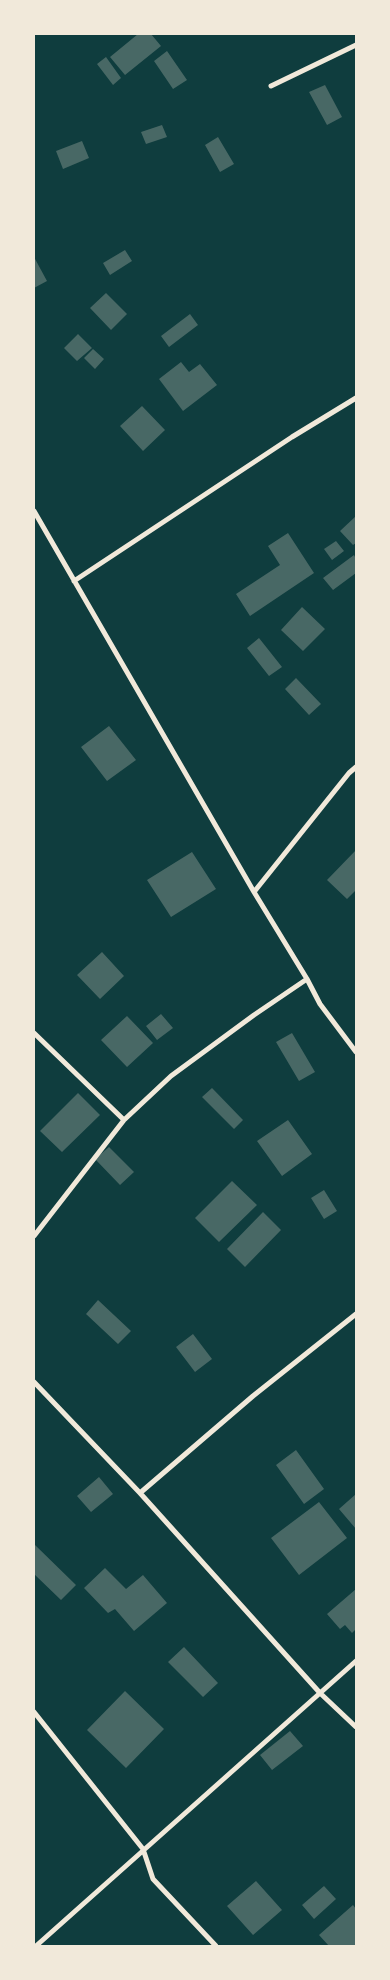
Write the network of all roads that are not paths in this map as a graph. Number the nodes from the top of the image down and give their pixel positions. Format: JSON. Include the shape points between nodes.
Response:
{"nodes":[{"id":1,"x":356,"y":45,"type":"edge"},
{"id":2,"x":271,"y":86,"type":"dead end"},
{"id":3,"x":356,"y":398,"type":"edge"},
{"id":4,"x":34,"y":511,"type":"edge"},
{"id":5,"x":74,"y":581,"type":"junction"},
{"id":6,"x":356,"y":767,"type":"edge"},
{"id":7,"x":254,"y":892,"type":"junction"},
{"id":8,"x":307,"y":979,"type":"junction"},
{"id":9,"x":34,"y":1033,"type":"edge"},
{"id":10,"x":356,"y":1052,"type":"edge"},
{"id":11,"x":124,"y":1120,"type":"junction"},
{"id":12,"x":34,"y":1236,"type":"edge"},
{"id":13,"x":356,"y":1314,"type":"edge"},
{"id":14,"x":34,"y":1382,"type":"edge"},
{"id":15,"x":140,"y":1493,"type":"junction"},
{"id":16,"x":356,"y":1661,"type":"edge"},
{"id":17,"x":320,"y":1693,"type":"junction"},
{"id":18,"x":34,"y":1712,"type":"edge"},
{"id":19,"x":356,"y":1728,"type":"edge"},
{"id":20,"x":143,"y":1850,"type":"junction"},
{"id":21,"x":36,"y":1946,"type":"edge"},
{"id":22,"x":216,"y":1946,"type":"edge"}],
"edges":[{"from":1,"to":2,"type":"street"},
{"from":3,"to":5,"type":"street"},
{"from":4,"to":5,"type":"street"},
{"from":5,"to":7,"type":"street"},
{"from":6,"to":7,"type":"street"},
{"from":7,"to":8,"type":"street"},
{"from":8,"to":10,"type":"street","via":[[320,1004]]},
{"from":8,"to":11,"type":"street","via":[[171,1076]]},
{"from":9,"to":11,"type":"street"},
{"from":11,"to":12,"type":"street"},
{"from":13,"to":15,"type":"street"},
{"from":14,"to":15,"type":"street"},
{"from":15,"to":17,"type":"street"},
{"from":16,"to":17,"type":"street"},
{"from":17,"to":19,"type":"street"},
{"from":17,"to":20,"type":"street"},
{"from":18,"to":20,"type":"street"},
{"from":20,"to":21,"type":"street"},
{"from":20,"to":22,"type":"street","via":[[153,1879]]}]}
